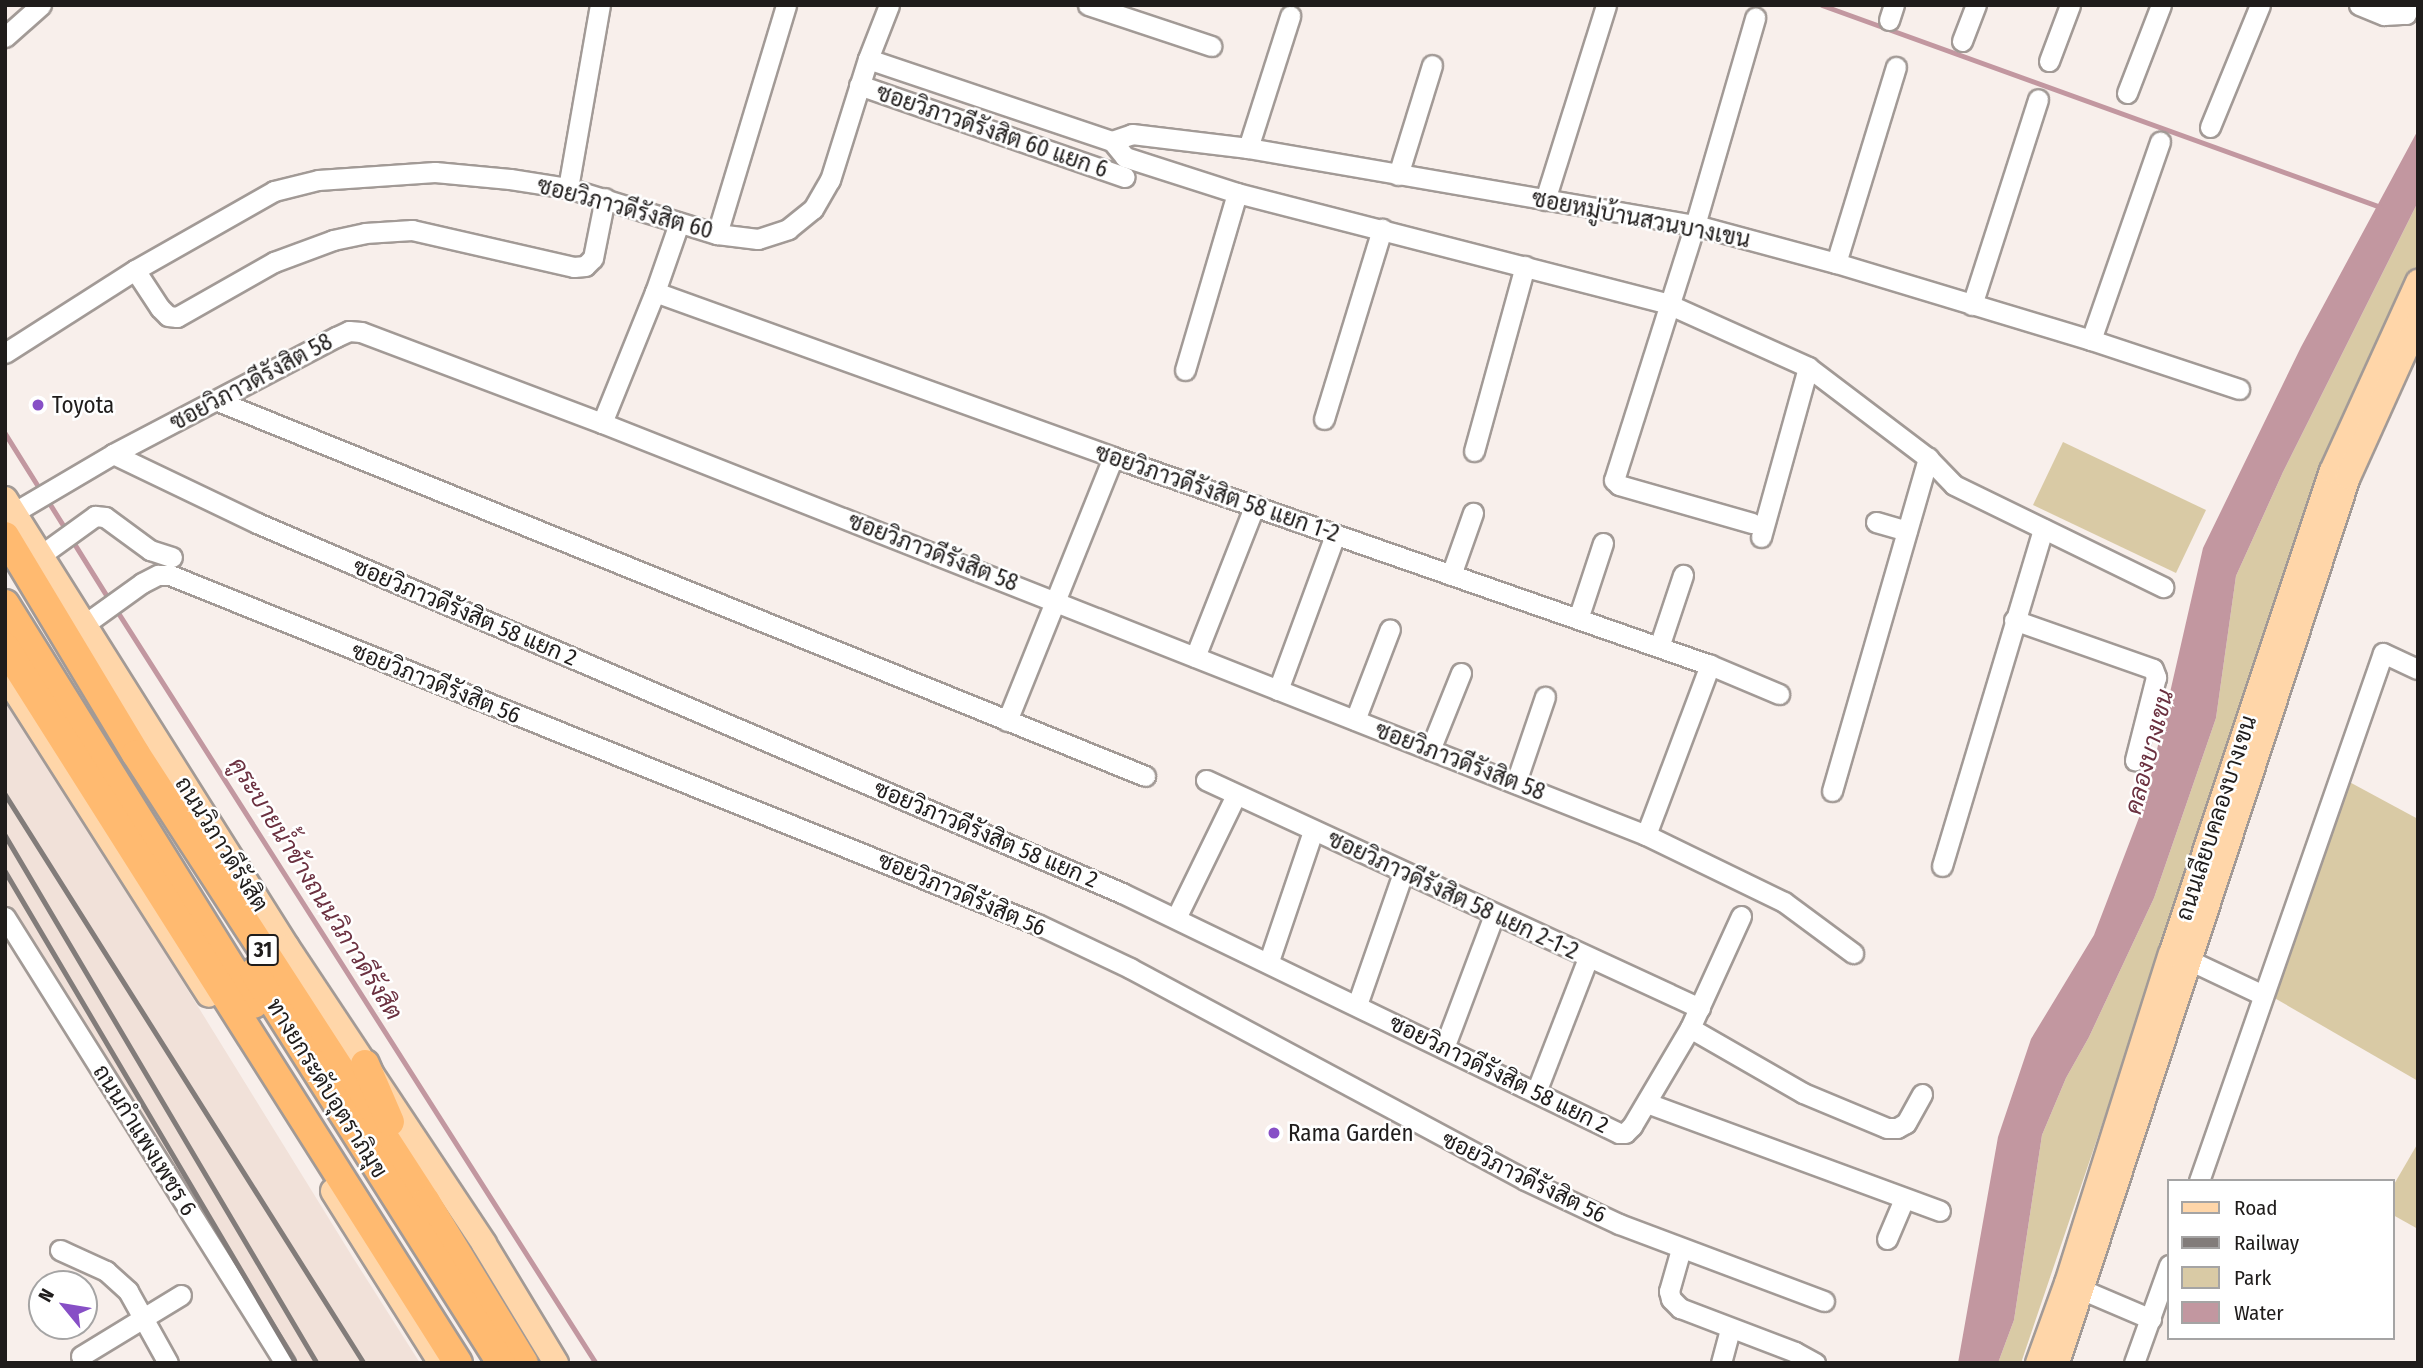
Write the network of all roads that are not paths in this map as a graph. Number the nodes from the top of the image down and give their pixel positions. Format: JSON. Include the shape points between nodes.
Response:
{"nodes":[{"id":1,"x":41,"y":5,"type":"edge"},
{"id":2,"x":600,"y":5,"type":"edge"},
{"id":3,"x":786,"y":5,"type":"edge"},
{"id":4,"x":889,"y":5,"type":"edge"},
{"id":5,"x":1088,"y":5,"type":"edge"},
{"id":6,"x":1606,"y":5,"type":"edge"},
{"id":7,"x":1976,"y":5,"type":"edge"},
{"id":8,"x":2070,"y":5,"type":"edge"},
{"id":9,"x":2161,"y":5,"type":"edge"},
{"id":10,"x":2260,"y":5,"type":"edge"},
{"id":11,"x":2359,"y":5,"type":"edge"},
{"id":12,"x":2409,"y":5,"type":"edge"},
{"id":13,"x":1290,"y":16,"type":"dead end"},
{"id":14,"x":1755,"y":18,"type":"dead end"},
{"id":15,"x":5,"y":37,"type":"edge"},
{"id":16,"x":1962,"y":41,"type":"dead end"},
{"id":17,"x":1210,"y":46,"type":"dead end"},
{"id":18,"x":868,"y":60,"type":"junction"},
{"id":19,"x":2049,"y":61,"type":"dead end"},
{"id":20,"x":1432,"y":65,"type":"dead end"},
{"id":21,"x":1896,"y":67,"type":"dead end"},
{"id":22,"x":859,"y":85,"type":"junction"},
{"id":23,"x":2127,"y":93,"type":"dead end"},
{"id":24,"x":2038,"y":99,"type":"dead end"},
{"id":25,"x":2210,"y":127,"type":"dead end"},
{"id":26,"x":1112,"y":141,"type":"junction"},
{"id":27,"x":2160,"y":142,"type":"dead end"},
{"id":28,"x":1248,"y":148,"type":"junction"},
{"id":29,"x":1398,"y":175,"type":"junction"},
{"id":30,"x":1124,"y":177,"type":"dead end"},
{"id":31,"x":568,"y":188,"type":"junction"},
{"id":32,"x":1237,"y":193,"type":"junction"},
{"id":33,"x":605,"y":198,"type":"junction"},
{"id":34,"x":1545,"y":200,"type":"junction"},
{"id":35,"x":679,"y":223,"type":"junction"},
{"id":36,"x":1695,"y":225,"type":"junction"},
{"id":37,"x":1382,"y":229,"type":"junction"},
{"id":38,"x":717,"y":234,"type":"junction"},
{"id":39,"x":1836,"y":263,"type":"junction"},
{"id":40,"x":1525,"y":266,"type":"junction"},
{"id":41,"x":135,"y":270,"type":"junction"},
{"id":42,"x":2418,"y":282,"type":"edge"},
{"id":43,"x":655,"y":292,"type":"junction"},
{"id":44,"x":1668,"y":304,"type":"junction"},
{"id":45,"x":1972,"y":305,"type":"junction"},
{"id":46,"x":2418,"y":322,"type":"edge"},
{"id":47,"x":2091,"y":340,"type":"junction"},
{"id":48,"x":5,"y":353,"type":"edge"},
{"id":49,"x":1808,"y":367,"type":"junction"},
{"id":50,"x":1185,"y":370,"type":"dead end"},
{"id":51,"x":2239,"y":388,"type":"dead end"},
{"id":52,"x":2375,"y":395,"type":"junction"},
{"id":53,"x":218,"y":401,"type":"junction"},
{"id":54,"x":1324,"y":419,"type":"dead end"},
{"id":55,"x":602,"y":423,"type":"junction"},
{"id":56,"x":1474,"y":451,"type":"dead end"},
{"id":57,"x":113,"y":454,"type":"junction"},
{"id":58,"x":1113,"y":457,"type":"junction"},
{"id":59,"x":1928,"y":458,"type":"junction"},
{"id":60,"x":1255,"y":505,"type":"junction"},
{"id":61,"x":14,"y":512,"type":"edge"},
{"id":62,"x":1473,"y":513,"type":"dead end"},
{"id":63,"x":1876,"y":522,"type":"dead end"},
{"id":64,"x":2043,"y":528,"type":"junction"},
{"id":65,"x":1907,"y":531,"type":"junction"},
{"id":66,"x":1335,"y":535,"type":"junction"},
{"id":67,"x":1603,"y":543,"type":"dead end"},
{"id":68,"x":49,"y":549,"type":"junction"},
{"id":69,"x":172,"y":557,"type":"dead end"},
{"id":70,"x":5,"y":559,"type":"edge"},
{"id":71,"x":1451,"y":575,"type":"junction"},
{"id":72,"x":1683,"y":575,"type":"dead end"},
{"id":73,"x":2163,"y":587,"type":"dead end"},
{"id":74,"x":1055,"y":600,"type":"junction"},
{"id":75,"x":5,"y":604,"type":"edge"},
{"id":76,"x":93,"y":618,"type":"junction"},
{"id":77,"x":1578,"y":619,"type":"junction"},
{"id":78,"x":2014,"y":620,"type":"junction"},
{"id":79,"x":1390,"y":629,"type":"dead end"},
{"id":80,"x":5,"y":647,"type":"edge"},
{"id":81,"x":1659,"y":647,"type":"junction"},
{"id":82,"x":1195,"y":657,"type":"junction"},
{"id":83,"x":1710,"y":665,"type":"junction"},
{"id":84,"x":2418,"y":669,"type":"edge"},
{"id":85,"x":1461,"y":673,"type":"dead end"},
{"id":86,"x":5,"y":675,"type":"edge"},
{"id":87,"x":1278,"y":690,"type":"junction"},
{"id":88,"x":1779,"y":694,"type":"dead end"},
{"id":89,"x":1545,"y":697,"type":"dead end"},
{"id":90,"x":1355,"y":720,"type":"junction"},
{"id":91,"x":1007,"y":721,"type":"junction"},
{"id":92,"x":1430,"y":750,"type":"junction"},
{"id":93,"x":2135,"y":760,"type":"dead end"},
{"id":94,"x":1145,"y":776,"type":"dead end"},
{"id":95,"x":1206,"y":780,"type":"dead end"},
{"id":96,"x":1516,"y":782,"type":"junction"},
{"id":97,"x":1832,"y":791,"type":"dead end"},
{"id":98,"x":1236,"y":794,"type":"junction"},
{"id":99,"x":1313,"y":831,"type":"junction"},
{"id":100,"x":1646,"y":835,"type":"junction"},
{"id":101,"x":1942,"y":866,"type":"dead end"},
{"id":102,"x":1403,"y":873,"type":"junction"},
{"id":103,"x":1494,"y":915,"type":"junction"},
{"id":104,"x":1741,"y":916,"type":"dead end"},
{"id":105,"x":5,"y":917,"type":"edge"},
{"id":106,"x":1176,"y":918,"type":"junction"},
{"id":107,"x":1853,"y":953,"type":"dead end"},
{"id":108,"x":2181,"y":957,"type":"junction"},
{"id":109,"x":1588,"y":958,"type":"junction"},
{"id":110,"x":1269,"y":961,"type":"junction"},
{"id":111,"x":2263,"y":995,"type":"junction"},
{"id":112,"x":1357,"y":1005,"type":"junction"},
{"id":113,"x":1700,"y":1009,"type":"junction"},
{"id":114,"x":1690,"y":1028,"type":"junction"},
{"id":115,"x":1444,"y":1048,"type":"junction"},
{"id":116,"x":365,"y":1064,"type":"junction"},
{"id":117,"x":1536,"y":1093,"type":"junction"},
{"id":118,"x":1922,"y":1094,"type":"dead end"},
{"id":119,"x":1647,"y":1103,"type":"junction"},
{"id":120,"x":293,"y":1127,"type":"junction"},
{"id":121,"x":2200,"y":1179,"type":"edge"},
{"id":122,"x":1904,"y":1199,"type":"junction"},
{"id":123,"x":426,"y":1202,"type":"junction"},
{"id":124,"x":1940,"y":1211,"type":"dead end"},
{"id":125,"x":375,"y":1233,"type":"junction"},
{"id":126,"x":1888,"y":1239,"type":"dead end"},
{"id":127,"x":1681,"y":1249,"type":"junction"},
{"id":128,"x":60,"y":1250,"type":"dead end"},
{"id":129,"x":2168,"y":1268,"type":"edge"},
{"id":130,"x":2083,"y":1290,"type":"junction"},
{"id":131,"x":181,"y":1295,"type":"dead end"},
{"id":132,"x":1824,"y":1301,"type":"dead end"},
{"id":133,"x":142,"y":1318,"type":"junction"},
{"id":134,"x":2151,"y":1319,"type":"junction"},
{"id":135,"x":1730,"y":1329,"type":"junction"},
{"id":136,"x":81,"y":1356,"type":"dead end"},
{"id":137,"x":168,"y":1363,"type":"edge"},
{"id":138,"x":285,"y":1363,"type":"edge"},
{"id":139,"x":441,"y":1363,"type":"edge"},
{"id":140,"x":458,"y":1363,"type":"edge"},
{"id":141,"x":478,"y":1363,"type":"edge"},
{"id":142,"x":500,"y":1363,"type":"edge"},
{"id":143,"x":524,"y":1363,"type":"edge"},
{"id":144,"x":556,"y":1363,"type":"edge"},
{"id":145,"x":1721,"y":1363,"type":"edge"},
{"id":146,"x":1815,"y":1363,"type":"edge"},
{"id":147,"x":2038,"y":1363,"type":"edge"},
{"id":148,"x":2057,"y":1363,"type":"edge"},
{"id":149,"x":2134,"y":1363,"type":"edge"}],
"edges":[{"from":1,"to":15,"type":"street"},
{"from":2,"to":31,"type":"street"},
{"from":3,"to":38,"type":"street"},
{"from":4,"to":18,"type":"street","name":"ซอยวิภาวดีรังสิต 60"},
{"from":5,"to":17,"type":"street"},
{"from":6,"to":34,"type":"street"},
{"from":7,"to":16,"type":"street"},
{"from":8,"to":19,"type":"street"},
{"from":9,"to":23,"type":"street"},
{"from":10,"to":25,"type":"street"},
{"from":11,"to":12,"type":"street","via":[[2384,15],[2406,14]]},
{"from":13,"to":28,"type":"street"},
{"from":14,"to":36,"type":"street"},
{"from":18,"to":22,"type":"street","name":"ซอยวิภาวดีรังสิต 60"},
{"from":18,"to":26,"type":"street","name":"ซอยหมู่บ้านสวนบางเขน"},
{"from":20,"to":29,"type":"street"},
{"from":21,"to":39,"type":"street"},
{"from":22,"to":30,"type":"street","name":"ซอยวิภาวดีรังสิต 60 แยก 6"},
{"from":22,"to":38,"type":"street","name":"ซอยวิภาวดีรังสิต 60","via":[[830,180],[813,209],[788,229],[758,239]]},
{"from":24,"to":45,"type":"street"},
{"from":26,"to":28,"type":"street","name":"ซอยหมู่บ้านสวนบางเขน","via":[[1132,134]]},
{"from":26,"to":32,"type":"street","name":"ซอยหมู่บ้านสวนบางเขน","via":[[1125,158]]},
{"from":27,"to":47,"type":"street"},
{"from":28,"to":29,"type":"street","name":"ซอยหมู่บ้านสวนบางเขน"},
{"from":29,"to":34,"type":"street","name":"ซอยหมู่บ้านสวนบางเขน"},
{"from":31,"to":33,"type":"street","name":"ซอยวิภาวดีรังสิต 60"},
{"from":31,"to":41,"type":"street","name":"ซอยวิภาวดีรังสิต 60","via":[[435,172],[318,180],[274,191]]},
{"from":32,"to":37,"type":"street","name":"ซอยหมู่บ้านสวนบางเขน"},
{"from":32,"to":50,"type":"street"},
{"from":33,"to":35,"type":"street","name":"ซอยวิภาวดีรังสิต 60"},
{"from":33,"to":41,"type":"street","via":[[593,258],[585,266],[412,230],[365,233],[274,262],[177,317],[168,316]]},
{"from":34,"to":36,"type":"street","name":"ซอยหมู่บ้านสวนบางเขน"},
{"from":35,"to":38,"type":"street","name":"ซอยวิภาวดีรังสิต 60"},
{"from":35,"to":43,"type":"street"},
{"from":36,"to":39,"type":"street","name":"ซอยหมู่บ้านสวนบางเขน"},
{"from":36,"to":44,"type":"street"},
{"from":37,"to":40,"type":"street","name":"ซอยหมู่บ้านสวนบางเขน"},
{"from":37,"to":54,"type":"street"},
{"from":39,"to":45,"type":"street","name":"ซอยหมู่บ้านสวนบางเขน"},
{"from":40,"to":44,"type":"street","name":"ซอยหมู่บ้านสวนบางเขน"},
{"from":40,"to":56,"type":"street"},
{"from":41,"to":48,"type":"street","name":"ซอยวิภาวดีรังสิต 60"},
{"from":42,"to":52,"type":"main road","name":"ถนนเลียบคลองบางเขน"},
{"from":43,"to":55,"type":"street"},
{"from":43,"to":58,"type":"street","name":"ซอยวิภาวดีรังสิต 58 แยก 1-2"},
{"from":44,"to":49,"type":"street","name":"ซอยหมู่บ้านสวนบางเขน"},
{"from":44,"to":49,"type":"street","via":[[1614,480],[1619,485],[1757,530]]},
{"from":45,"to":47,"type":"street","name":"ซอยหมู่บ้านสวนบางเขน"},
{"from":46,"to":52,"type":"main road","name":"ถนนเลียบคลองบางเขน"},
{"from":47,"to":51,"type":"street","name":"ซอยหมู่บ้านสวนบางเขน"},
{"from":49,"to":59,"type":"street","name":"ซอยหมู่บ้านสวนบางเขน"},
{"from":52,"to":108,"type":"main road","name":"ถนนเลียบคลองบางเขน"},
{"from":53,"to":55,"type":"street","name":"ซอยวิภาวดีรังสิต 58","via":[[349,331],[376,337]]},
{"from":53,"to":57,"type":"street","name":"ซอยวิภาวดีรังสิต 58"},
{"from":53,"to":91,"type":"street"},
{"from":55,"to":74,"type":"street","name":"ซอยวิภาวดีรังสิต 58"},
{"from":57,"to":61,"type":"street","name":"ซอยวิภาวดีรังสิต 58"},
{"from":57,"to":106,"type":"street","name":"ซอยวิภาวดีรังสิต 58 แยก 2","via":[[257,523]]},
{"from":58,"to":60,"type":"street","name":"ซอยวิภาวดีรังสิต 58 แยก 1-2"},
{"from":58,"to":74,"type":"street"},
{"from":59,"to":64,"type":"street","name":"ซอยหมู่บ้านสวนบางเขน","via":[[1954,485]]},
{"from":59,"to":65,"type":"street"},
{"from":60,"to":66,"type":"street","name":"ซอยวิภาวดีรังสิต 58 แยก 1-2"},
{"from":60,"to":82,"type":"street"},
{"from":61,"to":68,"type":"main road","name":"ถนนวิภาวดีรังสิต","number":"31"},
{"from":61,"to":123,"type":"highway","name":"ถนนวิภาวดีรังสิต","number":"31","via":[[136,754]]},
{"from":62,"to":71,"type":"street"},
{"from":63,"to":65,"type":"street"},
{"from":64,"to":73,"type":"street","name":"ซอยหมู่บ้านสวนบางเขน"},
{"from":64,"to":78,"type":"street"},
{"from":65,"to":97,"type":"street"},
{"from":66,"to":71,"type":"street","name":"ซอยวิภาวดีรังสิต 58 แยก 1-2"},
{"from":66,"to":87,"type":"street"},
{"from":67,"to":77,"type":"street"},
{"from":68,"to":69,"type":"street","via":[[95,516],[105,517],[150,550]]},
{"from":68,"to":76,"type":"main road","name":"ถนนวิภาวดีรังสิต","number":"31"},
{"from":70,"to":142,"type":"highway","name":"ทางยกระดับอุตราภิมุข","number":"31","via":[[201,887]]},
{"from":71,"to":77,"type":"street","name":"ซอยวิภาวดีรังสิต 58 แยก 1-2"},
{"from":72,"to":81,"type":"street"},
{"from":74,"to":82,"type":"street","name":"ซอยวิภาวดีรังสิต 58"},
{"from":74,"to":91,"type":"street"},
{"from":75,"to":141,"type":"highway","name":"ทางยกระดับอุตราภิมุข","number":"31"},
{"from":76,"to":116,"type":"main road","name":"ถนนวิภาวดีรังสิต","number":"31","via":[[287,947]]},
{"from":76,"to":127,"type":"street","name":"ซอยวิภาวดีรังสิต 56","via":[[142,583],[170,575],[997,906],[1130,968],[1525,1180]]},
{"from":77,"to":81,"type":"street","name":"ซอยวิภาวดีรังสิต 58 แยก 1-2"},
{"from":78,"to":93,"type":"street","via":[[2153,669],[2155,681]]},
{"from":78,"to":101,"type":"street"},
{"from":79,"to":90,"type":"street"},
{"from":80,"to":125,"type":"highway","number":"31"},
{"from":81,"to":83,"type":"street","name":"ซอยวิภาวดีรังสิต 58 แยก 1-2"},
{"from":82,"to":87,"type":"street","name":"ซอยวิภาวดีรังสิต 58"},
{"from":83,"to":88,"type":"street","name":"ซอยวิภาวดีรังสิต 58 แยก 1-2"},
{"from":83,"to":100,"type":"street"},
{"from":84,"to":111,"type":"street","via":[[2384,653]]},
{"from":85,"to":92,"type":"street"},
{"from":86,"to":120,"type":"main road"},
{"from":87,"to":90,"type":"street","name":"ซอยวิภาวดีรังสิต 58"},
{"from":89,"to":96,"type":"street"},
{"from":90,"to":92,"type":"street","name":"ซอยวิภาวดีรังสิต 58"},
{"from":91,"to":94,"type":"street"},
{"from":92,"to":96,"type":"street","name":"ซอยวิภาวดีรังสิต 58"},
{"from":95,"to":98,"type":"street","name":"ซอยวิภาวดีรังสิต 58 แยก 2-1-2"},
{"from":96,"to":100,"type":"street","name":"ซอยวิภาวดีรังสิต 58"},
{"from":98,"to":99,"type":"street","name":"ซอยวิภาวดีรังสิต 58 แยก 2-1-2"},
{"from":98,"to":106,"type":"street"},
{"from":99,"to":102,"type":"street","name":"ซอยวิภาวดีรังสิต 58 แยก 2-1-2"},
{"from":99,"to":110,"type":"street"},
{"from":100,"to":107,"type":"street","name":"ซอยวิภาวดีรังสิต 58","via":[[1784,902]]},
{"from":102,"to":103,"type":"street","name":"ซอยวิภาวดีรังสิต 58 แยก 2-1-2"},
{"from":102,"to":112,"type":"street"},
{"from":103,"to":109,"type":"street","name":"ซอยวิภาวดีรังสิต 58 แยก 2-1-2"},
{"from":103,"to":115,"type":"street"},
{"from":104,"to":113,"type":"street","name":"ซอยวิภาวดีรังสิต 58 แยก 2"},
{"from":105,"to":138,"type":"street","name":"ถนนกำแพงเพชร 6"},
{"from":106,"to":110,"type":"street","name":"ซอยวิภาวดีรังสิต 58 แยก 2"},
{"from":108,"to":111,"type":"street"},
{"from":108,"to":130,"type":"main road","name":"ถนนเลียบคลองบางเขน"},
{"from":108,"to":147,"type":"main road","name":"ถนนเลียบคลองบางเขน"},
{"from":109,"to":113,"type":"street","name":"ซอยวิภาวดีรังสิต 58 แยก 2-1-2"},
{"from":109,"to":117,"type":"street"},
{"from":110,"to":112,"type":"street","name":"ซอยวิภาวดีรังสิต 58 แยก 2"},
{"from":111,"to":121,"type":"street"},
{"from":112,"to":115,"type":"street","name":"ซอยวิภาวดีรังสิต 58 แยก 2"},
{"from":113,"to":114,"type":"street","name":"ซอยวิภาวดีรังสิต 58 แยก 2"},
{"from":114,"to":118,"type":"street","via":[[1803,1093],[1887,1128],[1906,1123]]},
{"from":114,"to":119,"type":"street","name":"ซอยวิภาวดีรังสิต 58 แยก 2"},
{"from":115,"to":117,"type":"street","name":"ซอยวิภาวดีรังสิต 58 แยก 2"},
{"from":116,"to":123,"type":"highway"},
{"from":116,"to":144,"type":"main road","name":"ถนนวิภาวดีรังสิต","number":"31","via":[[485,1244]]},
{"from":117,"to":119,"type":"street","name":"ซอยวิภาวดีรังสิต 58 แยก 2","via":[[1619,1133],[1632,1126]]},
{"from":119,"to":122,"type":"street"},
{"from":120,"to":125,"type":"highway"},
{"from":120,"to":139,"type":"main road"},
{"from":122,"to":124,"type":"street"},
{"from":122,"to":126,"type":"street"},
{"from":123,"to":143,"type":"highway","name":"ถนนวิภาวดีรังสิต","number":"31"},
{"from":125,"to":140,"type":"highway","number":"31"},
{"from":127,"to":132,"type":"street","name":"ซอยวิภาวดีรังสิต 56"},
{"from":127,"to":135,"type":"street","via":[[1670,1279],[1671,1299],[1680,1308]]},
{"from":128,"to":133,"type":"street","via":[[106,1271],[128,1291]]},
{"from":129,"to":134,"type":"street"},
{"from":130,"to":134,"type":"street"},
{"from":130,"to":148,"type":"main road","name":"ถนนเลียบคลองบางเขน"},
{"from":131,"to":133,"type":"street"},
{"from":133,"to":136,"type":"street"},
{"from":133,"to":137,"type":"street"},
{"from":134,"to":149,"type":"street"},
{"from":135,"to":145,"type":"street"},
{"from":135,"to":146,"type":"street"}]}
